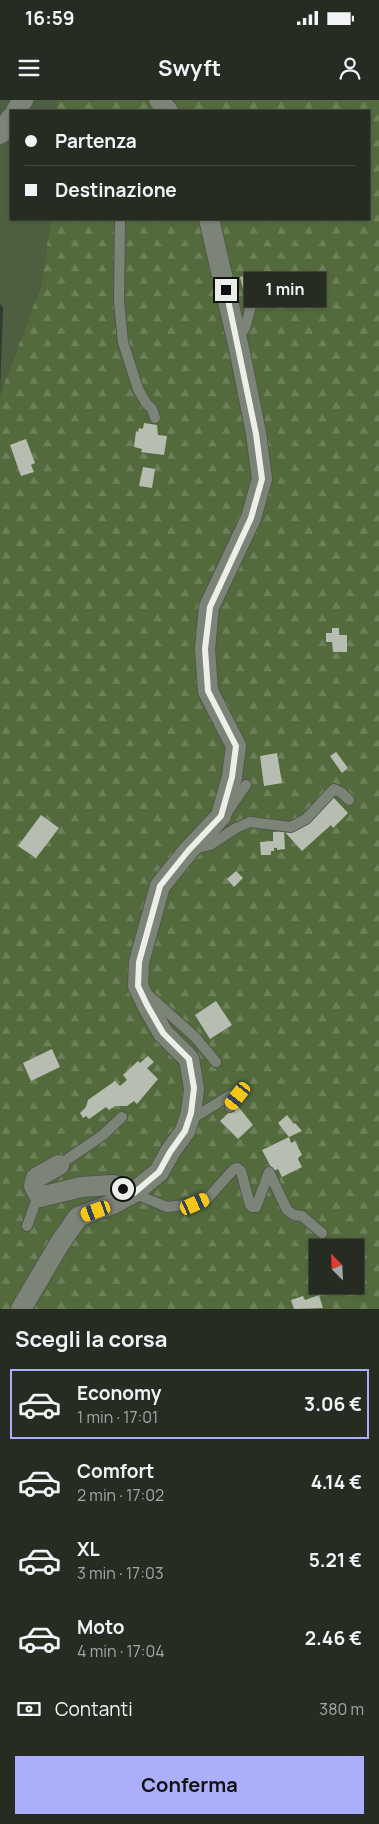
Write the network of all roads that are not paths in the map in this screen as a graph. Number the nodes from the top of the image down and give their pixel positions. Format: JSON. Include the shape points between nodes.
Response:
{"nodes":[{"id":1,"x":159,"y":100,"type":"edge"},
{"id":2,"x":167,"y":110,"type":"edge"},
{"id":3,"x":10,"y":119,"type":"edge"},
{"id":4,"x":0,"y":134,"type":"edge"},
{"id":5,"x":120,"y":220,"type":"edge"},
{"id":6,"x":208,"y":220,"type":"edge"},
{"id":7,"x":250,"y":306,"type":"dead end"},
{"id":8,"x":237,"y":340,"type":"junction"},
{"id":9,"x":155,"y":418,"type":"dead end"},
{"id":10,"x":246,"y":785,"type":"dead end"},
{"id":11,"x":349,"y":800,"type":"dead end"},
{"id":12,"x":221,"y":816,"type":"junction"},
{"id":13,"x":188,"y":851,"type":"junction"},
{"id":14,"x":138,"y":986,"type":"junction"},
{"id":15,"x":216,"y":1062,"type":"dead end"},
{"id":16,"x":230,"y":1107,"type":"dead end"},
{"id":17,"x":122,"y":1117,"type":"dead end"},
{"id":18,"x":188,"y":1122,"type":"junction"},
{"id":19,"x":59,"y":1164,"type":"joint"},
{"id":20,"x":134,"y":1193,"type":"junction"},
{"id":21,"x":40,"y":1197,"type":"junction"},
{"id":22,"x":27,"y":1226,"type":"dead end"},
{"id":23,"x":322,"y":1233,"type":"dead end"},
{"id":24,"x":21,"y":1309,"type":"edge"}],
"edges":[{"from":1,"to":2,"type":"street"},
{"from":3,"to":4,"type":"street"},
{"from":5,"to":9,"type":"lane","via":[[119,301],[123,342],[138,389]]},
{"from":6,"to":8,"type":"street"},
{"from":7,"to":8,"type":"lane","via":[[245,328]]},
{"from":8,"to":12,"type":"street","via":[[262,479],[251,518],[210,607],[205,649],[208,691],[236,746],[232,777]]},
{"from":10,"to":12,"type":"lane"},
{"from":11,"to":13,"type":"lane","via":[[334,789],[306,819],[291,827],[250,822],[210,845]]},
{"from":12,"to":13,"type":"street"},
{"from":13,"to":14,"type":"street","via":[[160,886],[139,962]]},
{"from":14,"to":15,"type":"lane","via":[[195,1037]]},
{"from":14,"to":18,"type":"street","via":[[163,1033],[189,1059],[194,1088]]},
{"from":16,"to":18,"type":"lane","via":[[238,1094],[229,1096]]},
{"from":17,"to":19,"type":"lane","via":[[103,1135]]},
{"from":18,"to":20,"type":"street","via":[[159,1172]]},
{"from":19,"to":21,"type":"street","via":[[36,1178],[34,1186]]},
{"from":20,"to":21,"type":"street","via":[[113,1185],[89,1186]]},
{"from":20,"to":23,"type":"lane","via":[[167,1207],[195,1204],[206,1199],[237,1168],[241,1170],[250,1205],[256,1207],[269,1172],[287,1210],[302,1216]]},
{"from":20,"to":24,"type":"street","via":[[78,1217]]},
{"from":21,"to":22,"type":"lane"}]}
